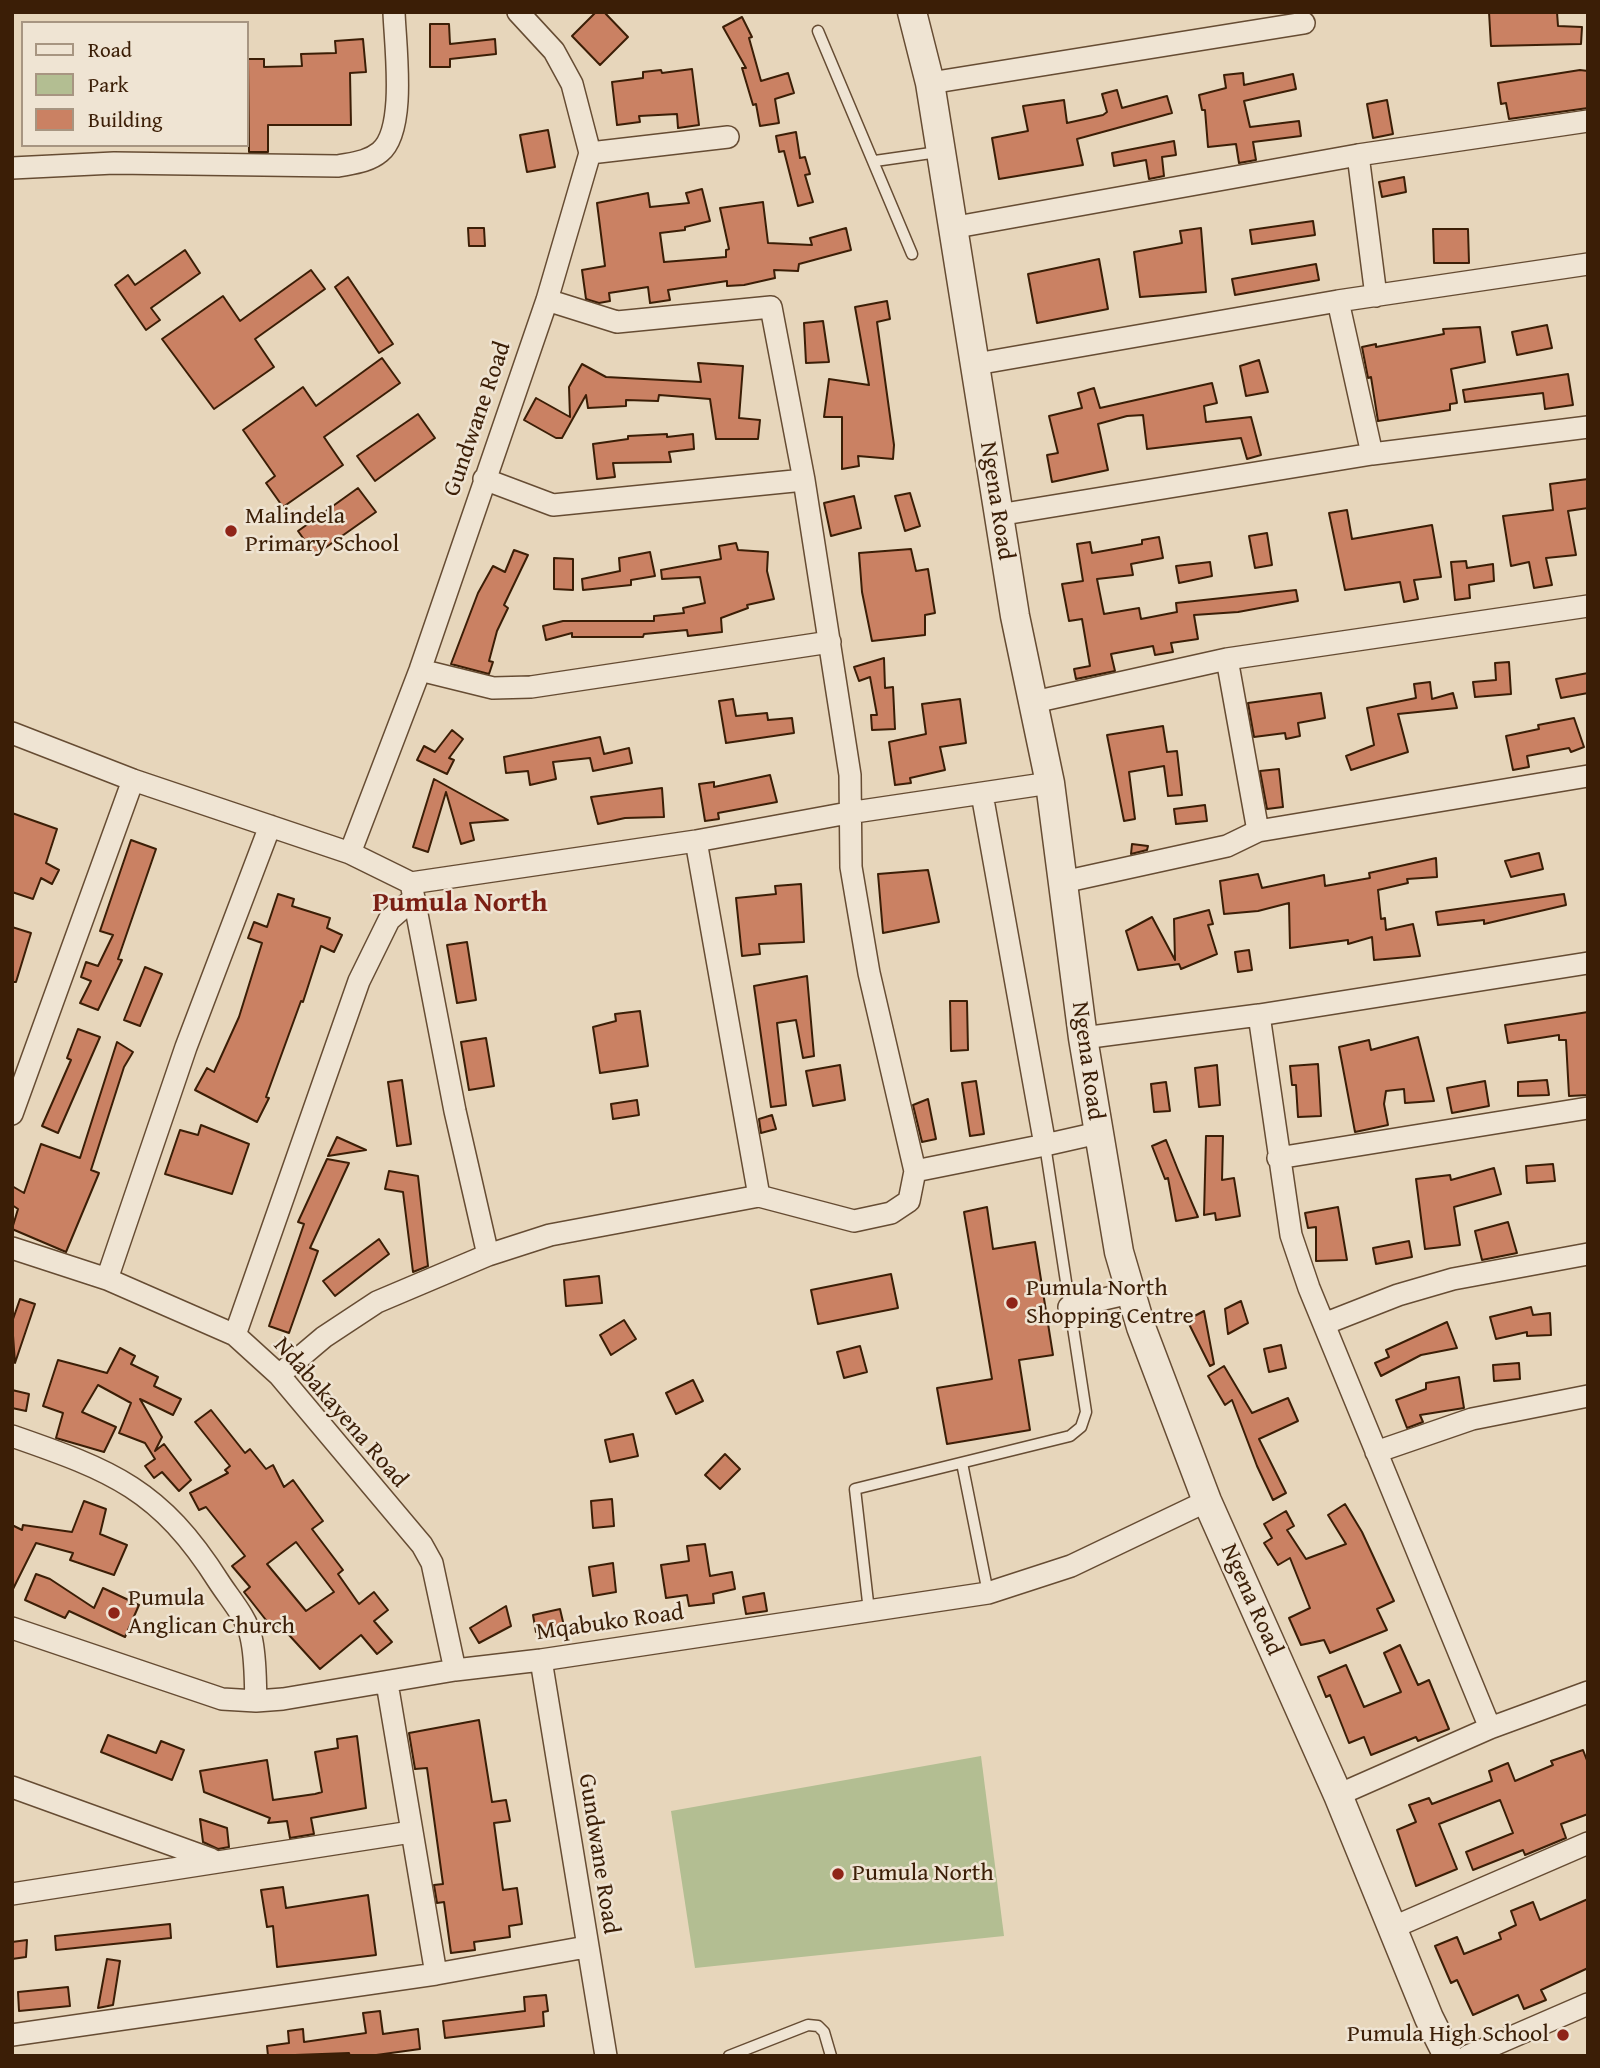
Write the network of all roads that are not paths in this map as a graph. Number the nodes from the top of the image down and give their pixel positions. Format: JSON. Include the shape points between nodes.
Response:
{"nodes":[{"id":1,"x":394,"y":12,"type":"edge"},
{"id":2,"x":518,"y":12,"type":"edge"},
{"id":3,"x":912,"y":12,"type":"edge"},
{"id":4,"x":1304,"y":23,"type":"dead end"},
{"id":5,"x":818,"y":31,"type":"dead end"},
{"id":6,"x":930,"y":83,"type":"junction"},
{"id":7,"x":1588,"y":121,"type":"edge"},
{"id":8,"x":728,"y":137,"type":"dead end"},
{"id":9,"x":938,"y":152,"type":"junction"},
{"id":10,"x":590,"y":153,"type":"junction"},
{"id":11,"x":1358,"y":155,"type":"junction"},
{"id":12,"x":875,"y":161,"type":"junction"},
{"id":13,"x":12,"y":168,"type":"edge"},
{"id":14,"x":951,"y":228,"type":"junction"},
{"id":15,"x":912,"y":254,"type":"dead end"},
{"id":16,"x":1588,"y":264,"type":"edge"},
{"id":17,"x":1376,"y":296,"type":"junction"},
{"id":18,"x":548,"y":300,"type":"junction"},
{"id":19,"x":1338,"y":301,"type":"junction"},
{"id":20,"x":976,"y":365,"type":"junction"},
{"id":21,"x":1588,"y":427,"type":"edge"},
{"id":22,"x":1372,"y":453,"type":"junction"},
{"id":23,"x":484,"y":479,"type":"junction"},
{"id":24,"x":804,"y":480,"type":"junction"},
{"id":25,"x":998,"y":515,"type":"junction"},
{"id":26,"x":1588,"y":606,"type":"edge"},
{"id":27,"x":830,"y":642,"type":"junction"},
{"id":28,"x":1227,"y":659,"type":"junction"},
{"id":29,"x":420,"y":670,"type":"junction"},
{"id":30,"x":1034,"y":702,"type":"junction"},
{"id":31,"x":12,"y":733,"type":"edge"},
{"id":32,"x":1588,"y":776,"type":"edge"},
{"id":33,"x":133,"y":780,"type":"junction"},
{"id":34,"x":1050,"y":783,"type":"junction"},
{"id":35,"x":982,"y":794,"type":"junction"},
{"id":36,"x":848,"y":813,"type":"junction"},
{"id":37,"x":270,"y":826,"type":"junction"},
{"id":38,"x":1258,"y":831,"type":"junction"},
{"id":39,"x":696,"y":841,"type":"junction"},
{"id":40,"x":350,"y":853,"type":"junction"},
{"id":41,"x":1063,"y":882,"type":"junction"},
{"id":42,"x":412,"y":891,"type":"junction"},
{"id":43,"x":1588,"y":964,"type":"edge"},
{"id":44,"x":1259,"y":1015,"type":"junction"},
{"id":45,"x":1083,"y":1038,"type":"junction"},
{"id":46,"x":1588,"y":1108,"type":"edge"},
{"id":47,"x":12,"y":1114,"type":"edge"},
{"id":48,"x":1098,"y":1133,"type":"junction"},
{"id":49,"x":1045,"y":1145,"type":"junction"},
{"id":50,"x":1278,"y":1158,"type":"junction"},
{"id":51,"x":915,"y":1171,"type":"junction"},
{"id":52,"x":759,"y":1196,"type":"junction"},
{"id":53,"x":12,"y":1248,"type":"edge"},
{"id":54,"x":1588,"y":1254,"type":"edge"},
{"id":55,"x":488,"y":1255,"type":"junction"},
{"id":56,"x":107,"y":1279,"type":"junction"},
{"id":57,"x":1130,"y":1293,"type":"junction"},
{"id":58,"x":1069,"y":1307,"type":"junction"},
{"id":59,"x":1324,"y":1324,"type":"junction"},
{"id":60,"x":234,"y":1335,"type":"junction"},
{"id":61,"x":279,"y":1375,"type":"junction"},
{"id":62,"x":1588,"y":1396,"type":"edge"},
{"id":63,"x":12,"y":1436,"type":"edge"},
{"id":64,"x":1376,"y":1452,"type":"junction"},
{"id":65,"x":962,"y":1462,"type":"junction"},
{"id":66,"x":1207,"y":1501,"type":"junction"},
{"id":67,"x":988,"y":1592,"type":"junction"},
{"id":68,"x":869,"y":1611,"type":"junction"},
{"id":69,"x":12,"y":1628,"type":"edge"},
{"id":70,"x":541,"y":1660,"type":"junction"},
{"id":71,"x":455,"y":1670,"type":"junction"},
{"id":72,"x":387,"y":1683,"type":"junction"},
{"id":73,"x":1588,"y":1692,"type":"edge"},
{"id":74,"x":256,"y":1701,"type":"junction"},
{"id":75,"x":1490,"y":1728,"type":"junction"},
{"id":76,"x":12,"y":1787,"type":"edge"},
{"id":77,"x":1338,"y":1794,"type":"junction"},
{"id":78,"x":411,"y":1832,"type":"junction"},
{"id":79,"x":1588,"y":1843,"type":"edge"},
{"id":80,"x":214,"y":1861,"type":"junction"},
{"id":81,"x":12,"y":1894,"type":"edge"},
{"id":82,"x":1394,"y":1927,"type":"junction"},
{"id":83,"x":586,"y":1947,"type":"junction"},
{"id":84,"x":436,"y":1973,"type":"junction"},
{"id":85,"x":1588,"y":2004,"type":"edge"},
{"id":86,"x":12,"y":2035,"type":"edge"},
{"id":87,"x":606,"y":2056,"type":"edge"},
{"id":88,"x":729,"y":2056,"type":"edge"},
{"id":89,"x":831,"y":2056,"type":"edge"},
{"id":90,"x":1448,"y":2056,"type":"edge"},
{"id":91,"x":1468,"y":2056,"type":"edge"}],
"edges":[{"from":1,"to":13,"type":"street","via":[[397,115],[382,151],[365,161],[338,166],[114,163]]},
{"from":2,"to":10,"type":"street","via":[[554,51],[572,84]]},
{"from":3,"to":6,"type":"street","name":"Ngena Road"},
{"from":4,"to":6,"type":"street"},
{"from":5,"to":12,"type":"lane"},
{"from":6,"to":9,"type":"street","name":"Ngena Road"},
{"from":7,"to":11,"type":"street"},
{"from":8,"to":10,"type":"street"},
{"from":9,"to":12,"type":"lane"},
{"from":9,"to":14,"type":"street","name":"Ngena Road"},
{"from":10,"to":18,"type":"street","name":"Gundwane Road"},
{"from":11,"to":14,"type":"street"},
{"from":11,"to":17,"type":"street"},
{"from":12,"to":15,"type":"lane"},
{"from":14,"to":20,"type":"street","name":"Ngena Road"},
{"from":16,"to":17,"type":"street"},
{"from":17,"to":19,"type":"street"},
{"from":18,"to":23,"type":"street","name":"Gundwane Road"},
{"from":18,"to":24,"type":"street","via":[[617,322],[771,307]]},
{"from":19,"to":20,"type":"street"},
{"from":19,"to":22,"type":"street"},
{"from":20,"to":25,"type":"street","name":"Ngena Road"},
{"from":21,"to":22,"type":"street"},
{"from":22,"to":25,"type":"street"},
{"from":23,"to":24,"type":"street","via":[[553,505]]},
{"from":23,"to":29,"type":"street","name":"Gundwane Road"},
{"from":24,"to":27,"type":"street"},
{"from":25,"to":30,"type":"street","name":"Ngena Road"},
{"from":26,"to":28,"type":"street"},
{"from":27,"to":29,"type":"street","via":[[531,687],[493,688]]},
{"from":27,"to":36,"type":"street","via":[[850,775]]},
{"from":28,"to":30,"type":"street"},
{"from":28,"to":38,"type":"street"},
{"from":29,"to":40,"type":"street","name":"Gundwane Road"},
{"from":30,"to":34,"type":"street","name":"Ngena Road"},
{"from":31,"to":33,"type":"street"},
{"from":32,"to":38,"type":"street"},
{"from":33,"to":37,"type":"street"},
{"from":33,"to":47,"type":"street"},
{"from":34,"to":35,"type":"street"},
{"from":34,"to":41,"type":"street","name":"Ngena Road"},
{"from":35,"to":36,"type":"street"},
{"from":35,"to":49,"type":"street"},
{"from":36,"to":39,"type":"street"},
{"from":36,"to":51,"type":"street","via":[[851,867],[869,973]]},
{"from":37,"to":40,"type":"street"},
{"from":37,"to":56,"type":"street","via":[[186,1047]]},
{"from":38,"to":41,"type":"street","via":[[1227,846]]},
{"from":39,"to":42,"type":"street"},
{"from":39,"to":52,"type":"street"},
{"from":40,"to":42,"type":"street"},
{"from":41,"to":45,"type":"street","name":"Ngena Road"},
{"from":42,"to":55,"type":"street"},
{"from":42,"to":60,"type":"street","via":[[389,920],[359,981]]},
{"from":43,"to":44,"type":"street"},
{"from":44,"to":45,"type":"street"},
{"from":44,"to":50,"type":"street"},
{"from":45,"to":48,"type":"street","name":"Ngena Road"},
{"from":46,"to":50,"type":"street"},
{"from":48,"to":49,"type":"street"},
{"from":48,"to":57,"type":"street","name":"Ngena Road","via":[[1111,1222]]},
{"from":49,"to":51,"type":"street"},
{"from":49,"to":58,"type":"lane"},
{"from":50,"to":59,"type":"street","via":[[1291,1235]]},
{"from":51,"to":52,"type":"street","via":[[909,1201],[891,1213],[854,1221]]},
{"from":52,"to":55,"type":"street","via":[[550,1235]]},
{"from":53,"to":56,"type":"street","name":"Ndabakayena Road"},
{"from":54,"to":59,"type":"street","via":[[1453,1279]]},
{"from":55,"to":61,"type":"street","via":[[377,1302],[324,1337]]},
{"from":56,"to":60,"type":"street","name":"Ndabakayena Road"},
{"from":57,"to":58,"type":"street"},
{"from":57,"to":66,"type":"street","name":"Ngena Road"},
{"from":58,"to":65,"type":"lane","via":[[1086,1412],[1081,1427],[1070,1436]]},
{"from":59,"to":64,"type":"street"},
{"from":60,"to":61,"type":"street","name":"Ndabakayena Road"},
{"from":61,"to":71,"type":"street","name":"Ndabakayena Road","via":[[422,1545],[432,1563]]},
{"from":62,"to":64,"type":"street","via":[[1472,1419]]},
{"from":63,"to":74,"type":"street","via":[[128,1483],[183,1530],[251,1634]]},
{"from":64,"to":75,"type":"street"},
{"from":65,"to":67,"type":"lane"},
{"from":65,"to":68,"type":"lane","via":[[855,1489]]},
{"from":66,"to":67,"type":"street","name":"Mqabuko Road","via":[[1071,1566]]},
{"from":66,"to":77,"type":"street","name":"Ngena Road"},
{"from":67,"to":68,"type":"street","name":"Mqabuko Road"},
{"from":68,"to":70,"type":"street","name":"Mqabuko Road"},
{"from":69,"to":74,"type":"street","name":"Mqabuko Road","via":[[222,1699]]},
{"from":70,"to":71,"type":"street","name":"Mqabuko Road"},
{"from":70,"to":83,"type":"street","name":"Gundwane Road"},
{"from":71,"to":72,"type":"street","name":"Mqabuko Road"},
{"from":72,"to":74,"type":"street","name":"Mqabuko Road"},
{"from":72,"to":78,"type":"street"},
{"from":73,"to":75,"type":"street"},
{"from":75,"to":77,"type":"street"},
{"from":76,"to":80,"type":"street"},
{"from":77,"to":82,"type":"street","name":"Ngena Road"},
{"from":78,"to":80,"type":"street"},
{"from":78,"to":84,"type":"street"},
{"from":79,"to":82,"type":"street"},
{"from":80,"to":81,"type":"street"},
{"from":82,"to":90,"type":"street","name":"Ngena Road"},
{"from":83,"to":84,"type":"street"},
{"from":83,"to":87,"type":"street","name":"Gundwane Road"},
{"from":84,"to":86,"type":"street"},
{"from":85,"to":91,"type":"street"},
{"from":88,"to":89,"type":"lane","via":[[808,2025],[824,2032]]}]}
